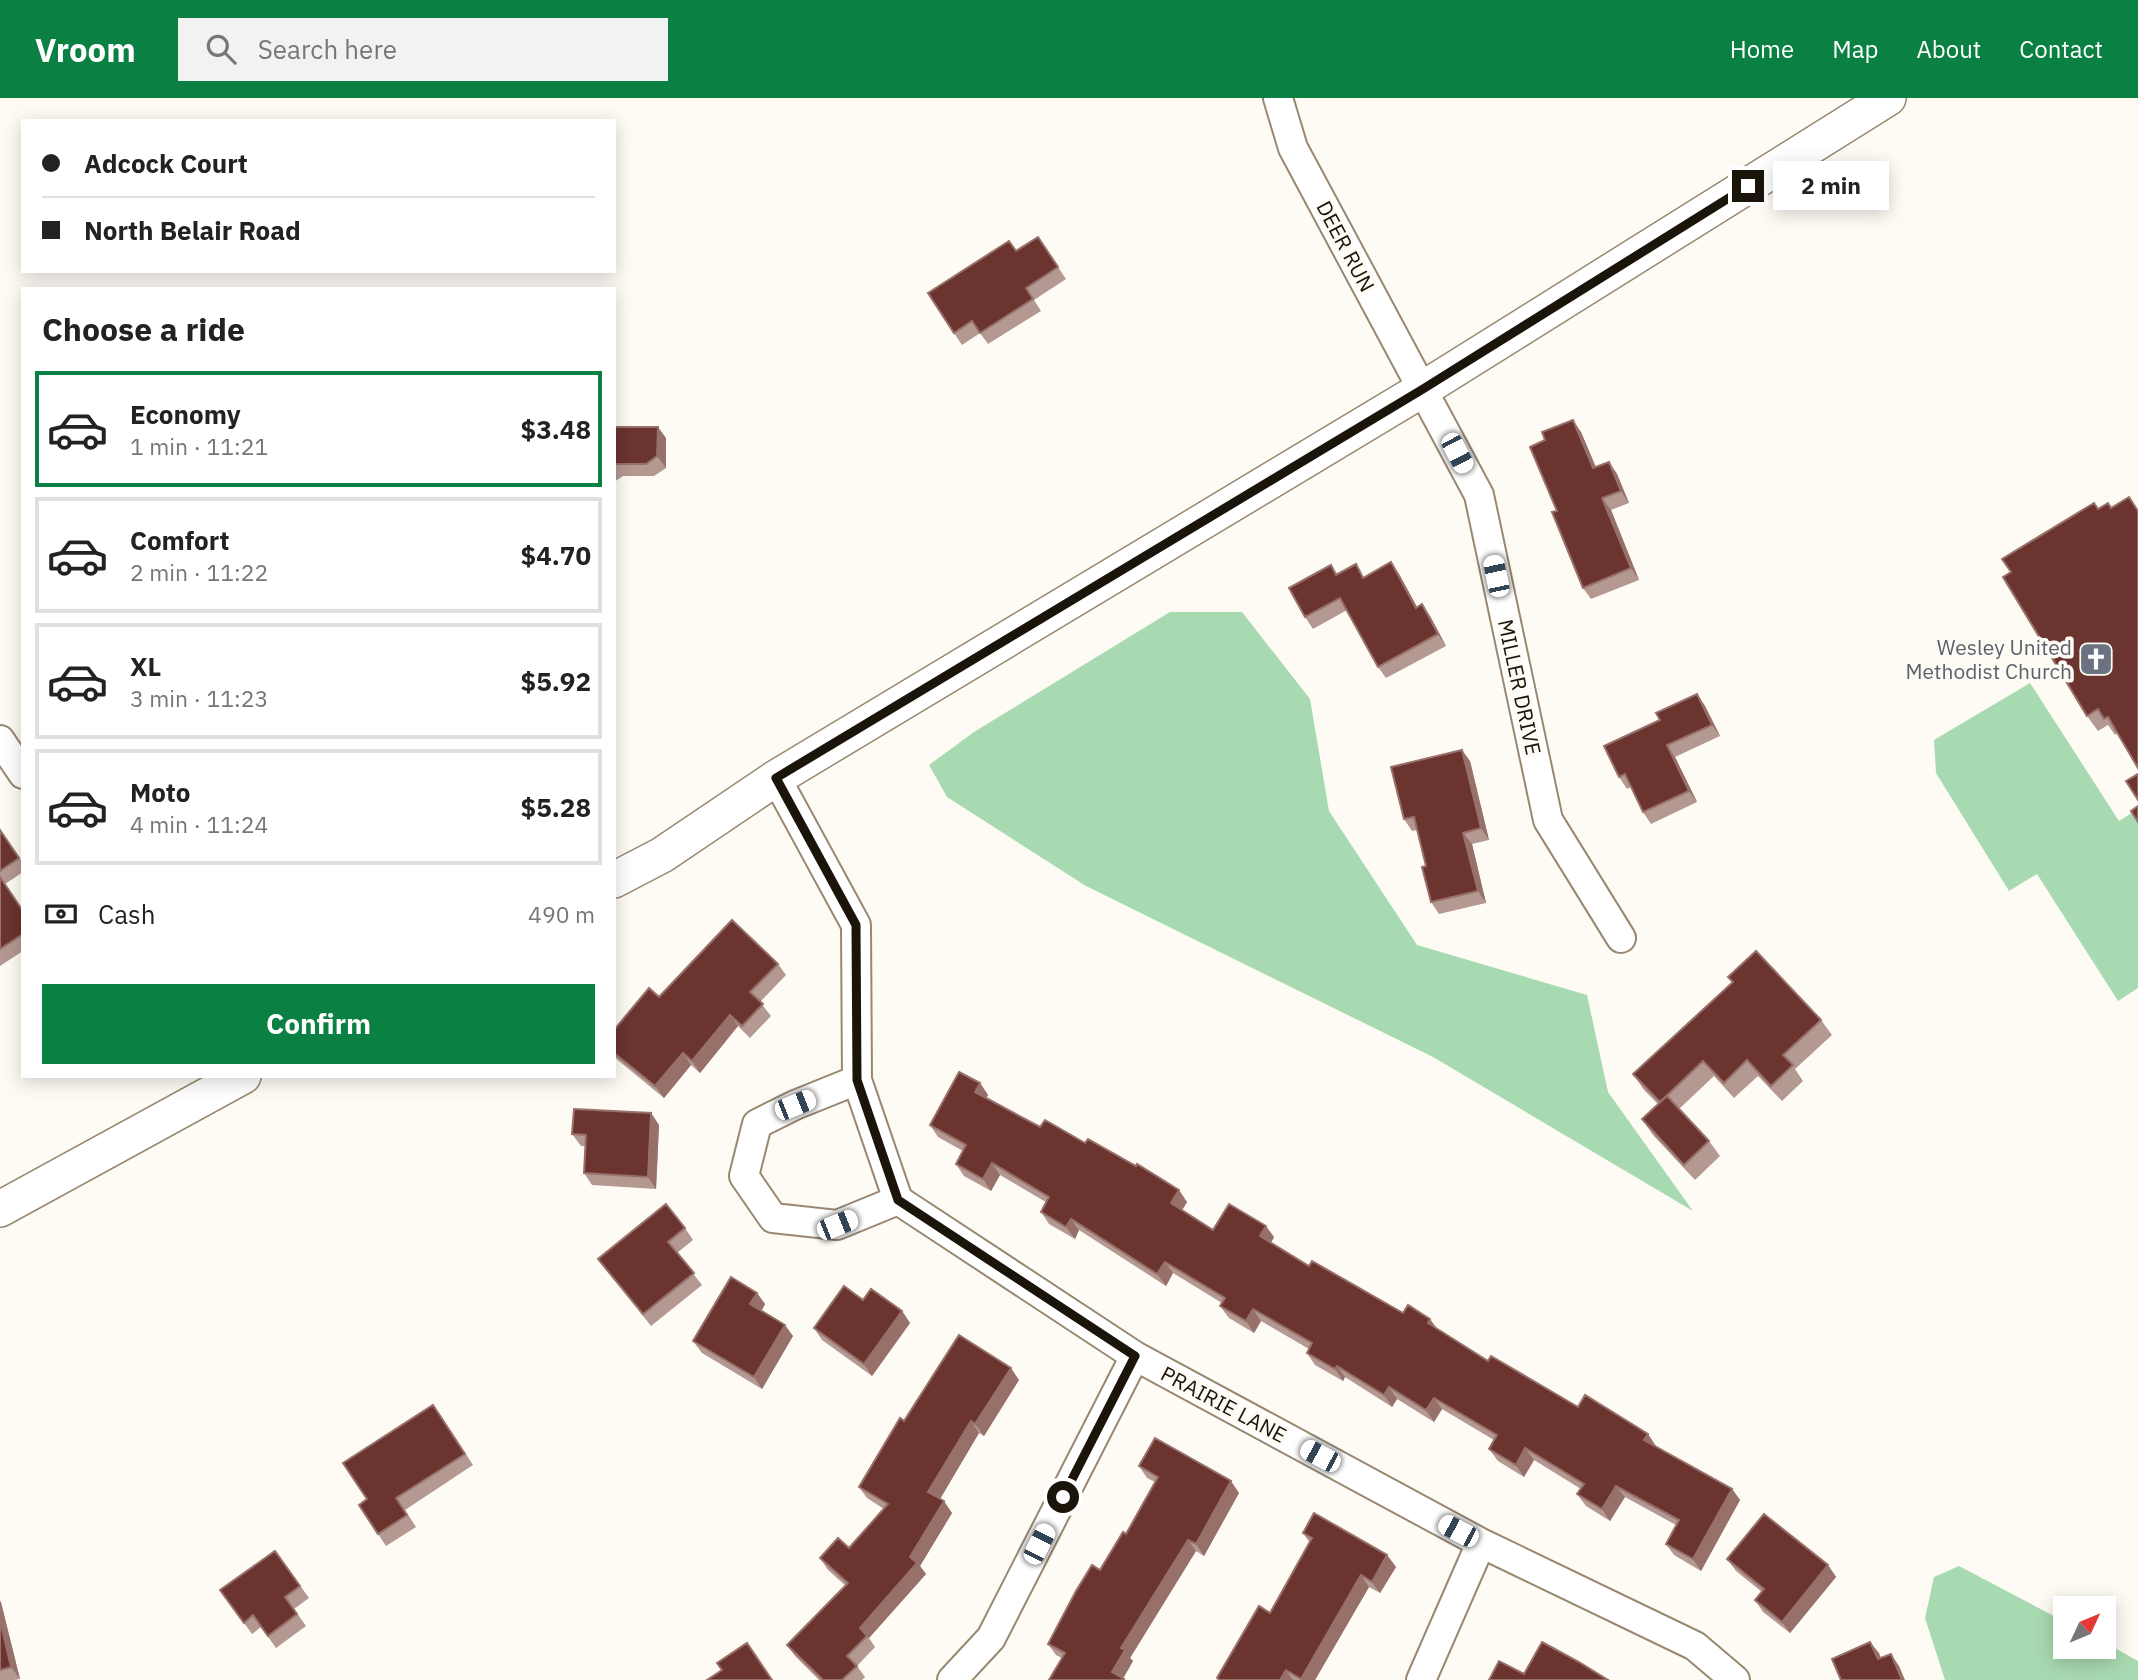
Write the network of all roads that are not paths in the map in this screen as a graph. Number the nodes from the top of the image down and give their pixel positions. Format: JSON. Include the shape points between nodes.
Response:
{"nodes":[{"id":1,"x":1278,"y":98,"type":"edge"},
{"id":2,"x":1888,"y":98,"type":"edge"},
{"id":3,"x":1423,"y":389,"type":"junction"},
{"id":4,"x":0,"y":740,"type":"edge"},
{"id":5,"x":21,"y":772,"type":"edge"},
{"id":6,"x":776,"y":778,"type":"junction"},
{"id":7,"x":616,"y":879,"type":"edge"},
{"id":8,"x":1621,"y":938,"type":"dead end"},
{"id":9,"x":231,"y":1079,"type":"edge"},
{"id":10,"x":857,"y":1080,"type":"junction"},
{"id":11,"x":898,"y":1200,"type":"junction"},
{"id":12,"x":0,"y":1209,"type":"edge"},
{"id":13,"x":1135,"y":1356,"type":"junction"},
{"id":14,"x":1481,"y":1543,"type":"junction"},
{"id":15,"x":952,"y":1680,"type":"edge"},
{"id":16,"x":1421,"y":1680,"type":"edge"},
{"id":17,"x":1735,"y":1680,"type":"edge"}],
"edges":[{"from":1,"to":3,"type":"street","name":"DEER RUN","via":[[1293,148]]},
{"from":2,"to":3,"type":"street"},
{"from":3,"to":6,"type":"street"},
{"from":3,"to":8,"type":"street","name":"MILLER DRIVE","via":[[1479,495],[1548,820]]},
{"from":4,"to":5,"type":"street"},
{"from":6,"to":7,"type":"street","via":[[662,855]]},
{"from":6,"to":10,"type":"street","via":[[856,925]]},
{"from":9,"to":12,"type":"street"},
{"from":10,"to":11,"type":"street"},
{"from":10,"to":11,"type":"street","via":[[757,1124],[744,1176],[773,1218],[837,1225]]},
{"from":11,"to":13,"type":"street","name":"PRAIRIE LANE"},
{"from":13,"to":14,"type":"street","name":"PRAIRIE LANE"},
{"from":13,"to":15,"type":"street","via":[[990,1638]]},
{"from":14,"to":16,"type":"street"},
{"from":14,"to":17,"type":"street","name":"PRAIRIE LANE","via":[[1695,1646]]}]}
